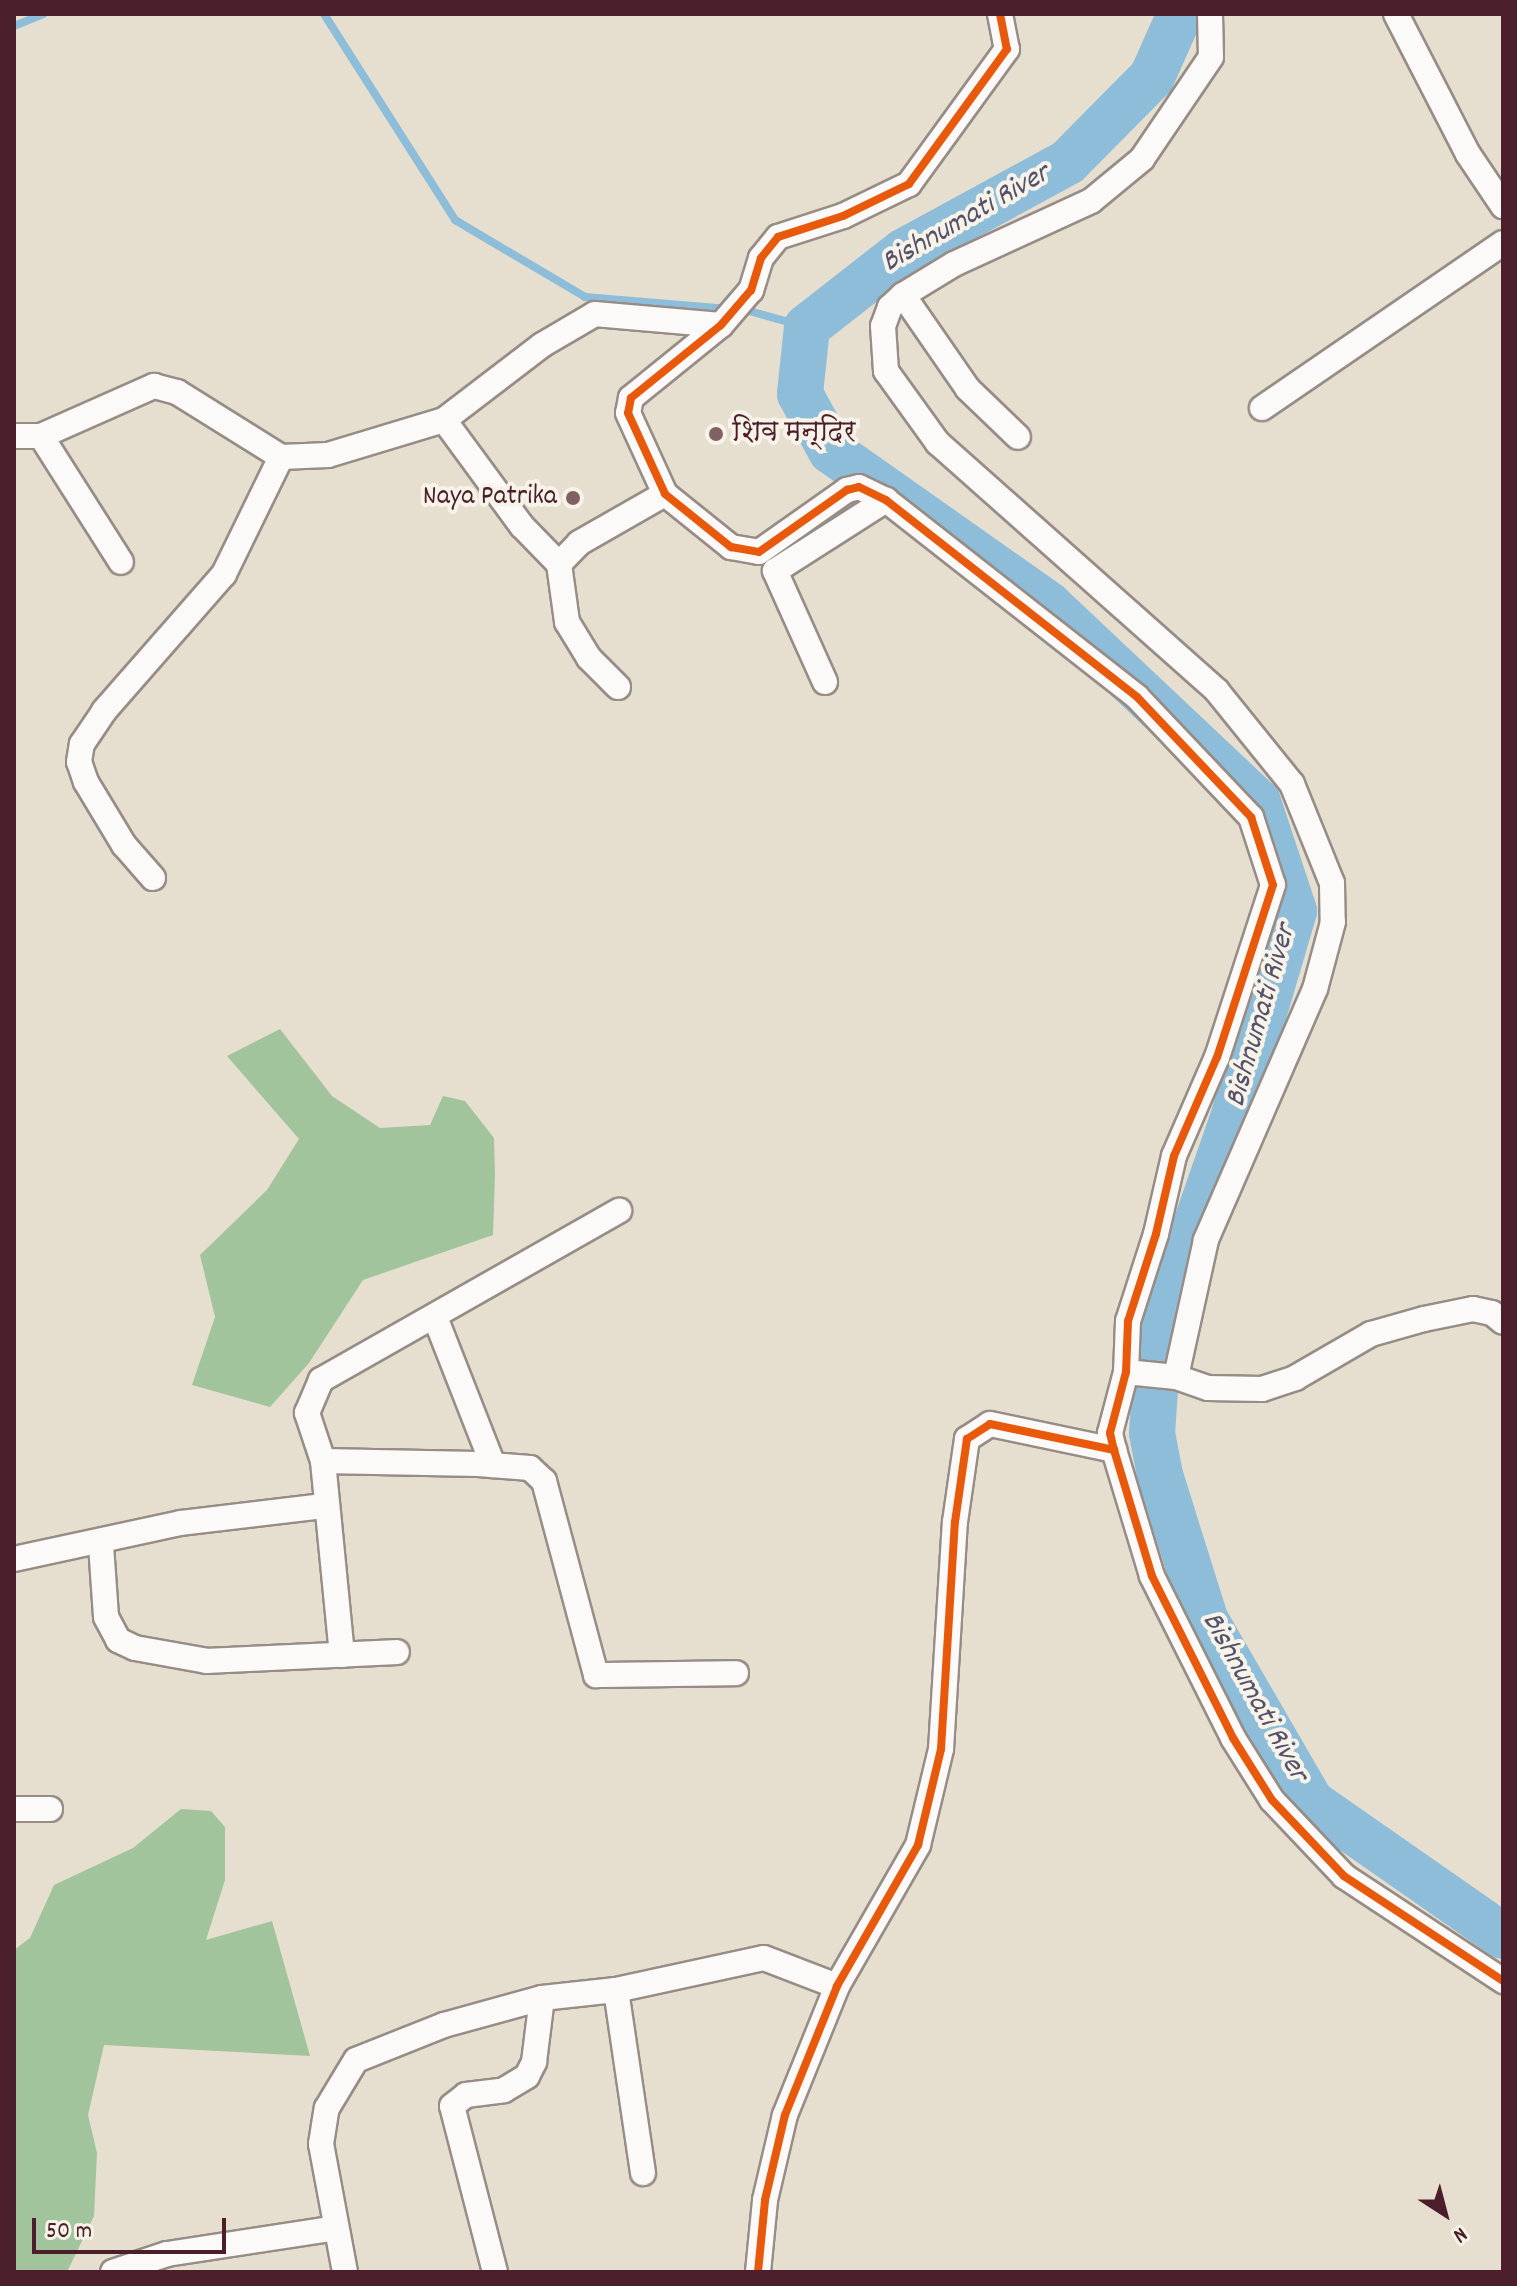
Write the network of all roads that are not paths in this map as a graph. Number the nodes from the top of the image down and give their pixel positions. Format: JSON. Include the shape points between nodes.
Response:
{"nodes":[{"id":1,"x":1000,"y":14,"type":"edge"},
{"id":2,"x":1210,"y":14,"type":"edge"},
{"id":3,"x":1396,"y":14,"type":"edge"},
{"id":4,"x":1503,"y":206,"type":"edge"},
{"id":5,"x":1503,"y":243,"type":"edge"},
{"id":6,"x":903,"y":295,"type":"junction"},
{"id":7,"x":721,"y":325,"type":"junction"},
{"id":8,"x":1262,"y":408,"type":"dead end"},
{"id":9,"x":444,"y":420,"type":"junction"},
{"id":10,"x":14,"y":436,"type":"edge"},
{"id":11,"x":41,"y":436,"type":"junction"},
{"id":12,"x":1018,"y":437,"type":"dead end"},
{"id":13,"x":281,"y":457,"type":"junction"},
{"id":14,"x":665,"y":494,"type":"junction"},
{"id":15,"x":886,"y":500,"type":"junction"},
{"id":16,"x":121,"y":562,"type":"dead end"},
{"id":17,"x":559,"y":564,"type":"junction"},
{"id":18,"x":825,"y":682,"type":"dead end"},
{"id":19,"x":618,"y":687,"type":"dead end"},
{"id":20,"x":153,"y":878,"type":"dead end"},
{"id":21,"x":619,"y":1211,"type":"dead end"},
{"id":22,"x":435,"y":1317,"type":"junction"},
{"id":23,"x":1503,"y":1322,"type":"edge"},
{"id":24,"x":1135,"y":1373,"type":"junction"},
{"id":25,"x":1176,"y":1377,"type":"junction"},
{"id":26,"x":1114,"y":1450,"type":"junction"},
{"id":27,"x":323,"y":1461,"type":"junction"},
{"id":28,"x":493,"y":1465,"type":"junction"},
{"id":29,"x":324,"y":1506,"type":"junction"},
{"id":30,"x":101,"y":1545,"type":"junction"},
{"id":31,"x":14,"y":1559,"type":"edge"},
{"id":32,"x":397,"y":1652,"type":"dead end"},
{"id":33,"x":342,"y":1655,"type":"junction"},
{"id":34,"x":736,"y":1673,"type":"dead end"},
{"id":35,"x":14,"y":1809,"type":"edge"},
{"id":36,"x":50,"y":1809,"type":"dead end"},
{"id":37,"x":1503,"y":1981,"type":"edge"},
{"id":38,"x":837,"y":1986,"type":"junction"},
{"id":39,"x":616,"y":1990,"type":"junction"},
{"id":40,"x":542,"y":1998,"type":"junction"},
{"id":41,"x":643,"y":2173,"type":"dead end"},
{"id":42,"x":336,"y":2228,"type":"junction"},
{"id":43,"x":113,"y":2272,"type":"edge"},
{"id":44,"x":345,"y":2272,"type":"edge"},
{"id":45,"x":495,"y":2272,"type":"edge"},
{"id":46,"x":758,"y":2272,"type":"edge"}],
"edges":[{"from":1,"to":7,"type":"street","via":[[1007,49],[909,184],[843,216],[778,237],[761,258],[751,290]]},
{"from":2,"to":6,"type":"street","via":[[1211,57],[1142,159],[1091,201],[954,264]]},
{"from":3,"to":4,"type":"street","via":[[1468,154]]},
{"from":5,"to":8,"type":"street"},
{"from":6,"to":12,"type":"street","via":[[968,389]]},
{"from":6,"to":25,"type":"street","via":[[890,307],[883,326],[886,371],[903,399],[938,443],[1217,691],[1292,784],[1332,883],[1333,922],[1315,989],[1206,1240]]},
{"from":7,"to":9,"type":"street","via":[[595,314],[542,345]]},
{"from":7,"to":14,"type":"street","via":[[631,398],[628,413]]},
{"from":9,"to":13,"type":"street","via":[[328,455]]},
{"from":9,"to":17,"type":"street","via":[[513,514]]},
{"from":10,"to":11,"type":"street"},
{"from":11,"to":13,"type":"street","via":[[154,386],[177,392]]},
{"from":11,"to":16,"type":"street"},
{"from":13,"to":20,"type":"street","via":[[224,574],[104,711],[82,744],[79,762],[86,782],[124,845]]},
{"from":14,"to":15,"type":"street","via":[[731,547],[759,552],[847,490],[859,487]]},
{"from":14,"to":17,"type":"street","via":[[579,543]]},
{"from":15,"to":18,"type":"street","via":[[775,571]]},
{"from":15,"to":24,"type":"street","via":[[1137,697],[1201,759],[1251,817],[1273,885],[1217,1057],[1174,1156],[1128,1321]]},
{"from":17,"to":19,"type":"street","via":[[567,622],[589,658]]},
{"from":21,"to":22,"type":"street"},
{"from":22,"to":27,"type":"street","via":[[321,1380],[307,1413]]},
{"from":22,"to":28,"type":"street"},
{"from":23,"to":25,"type":"street","via":[[1473,1309],[1411,1322],[1371,1334],[1295,1378],[1262,1389],[1208,1388]]},
{"from":24,"to":25,"type":"street"},
{"from":24,"to":26,"type":"street","via":[[1110,1433]]},
{"from":26,"to":37,"type":"street","via":[[1152,1576],[1233,1738],[1272,1800],[1344,1876]]},
{"from":26,"to":38,"type":"street","via":[[990,1424],[967,1439],[955,1522],[941,1749],[918,1845]]},
{"from":27,"to":28,"type":"street"},
{"from":27,"to":29,"type":"street"},
{"from":28,"to":34,"type":"street","via":[[530,1468],[544,1481],[596,1675]]},
{"from":29,"to":30,"type":"street","via":[[181,1523]]},
{"from":29,"to":33,"type":"street"},
{"from":30,"to":31,"type":"street"},
{"from":30,"to":33,"type":"street","via":[[106,1617],[118,1640],[207,1661]]},
{"from":32,"to":33,"type":"street"},
{"from":35,"to":36,"type":"street"},
{"from":38,"to":39,"type":"street","via":[[764,1958]]},
{"from":38,"to":46,"type":"street","via":[[785,2115],[765,2200]]},
{"from":39,"to":40,"type":"street"},
{"from":39,"to":41,"type":"street"},
{"from":40,"to":42,"type":"street","via":[[444,2025],[356,2060],[327,2108],[321,2144]]},
{"from":40,"to":45,"type":"street","via":[[534,2062],[527,2076],[504,2090],[466,2095],[452,2106]]},
{"from":42,"to":43,"type":"street","via":[[167,2254]]},
{"from":42,"to":44,"type":"street"}]}
